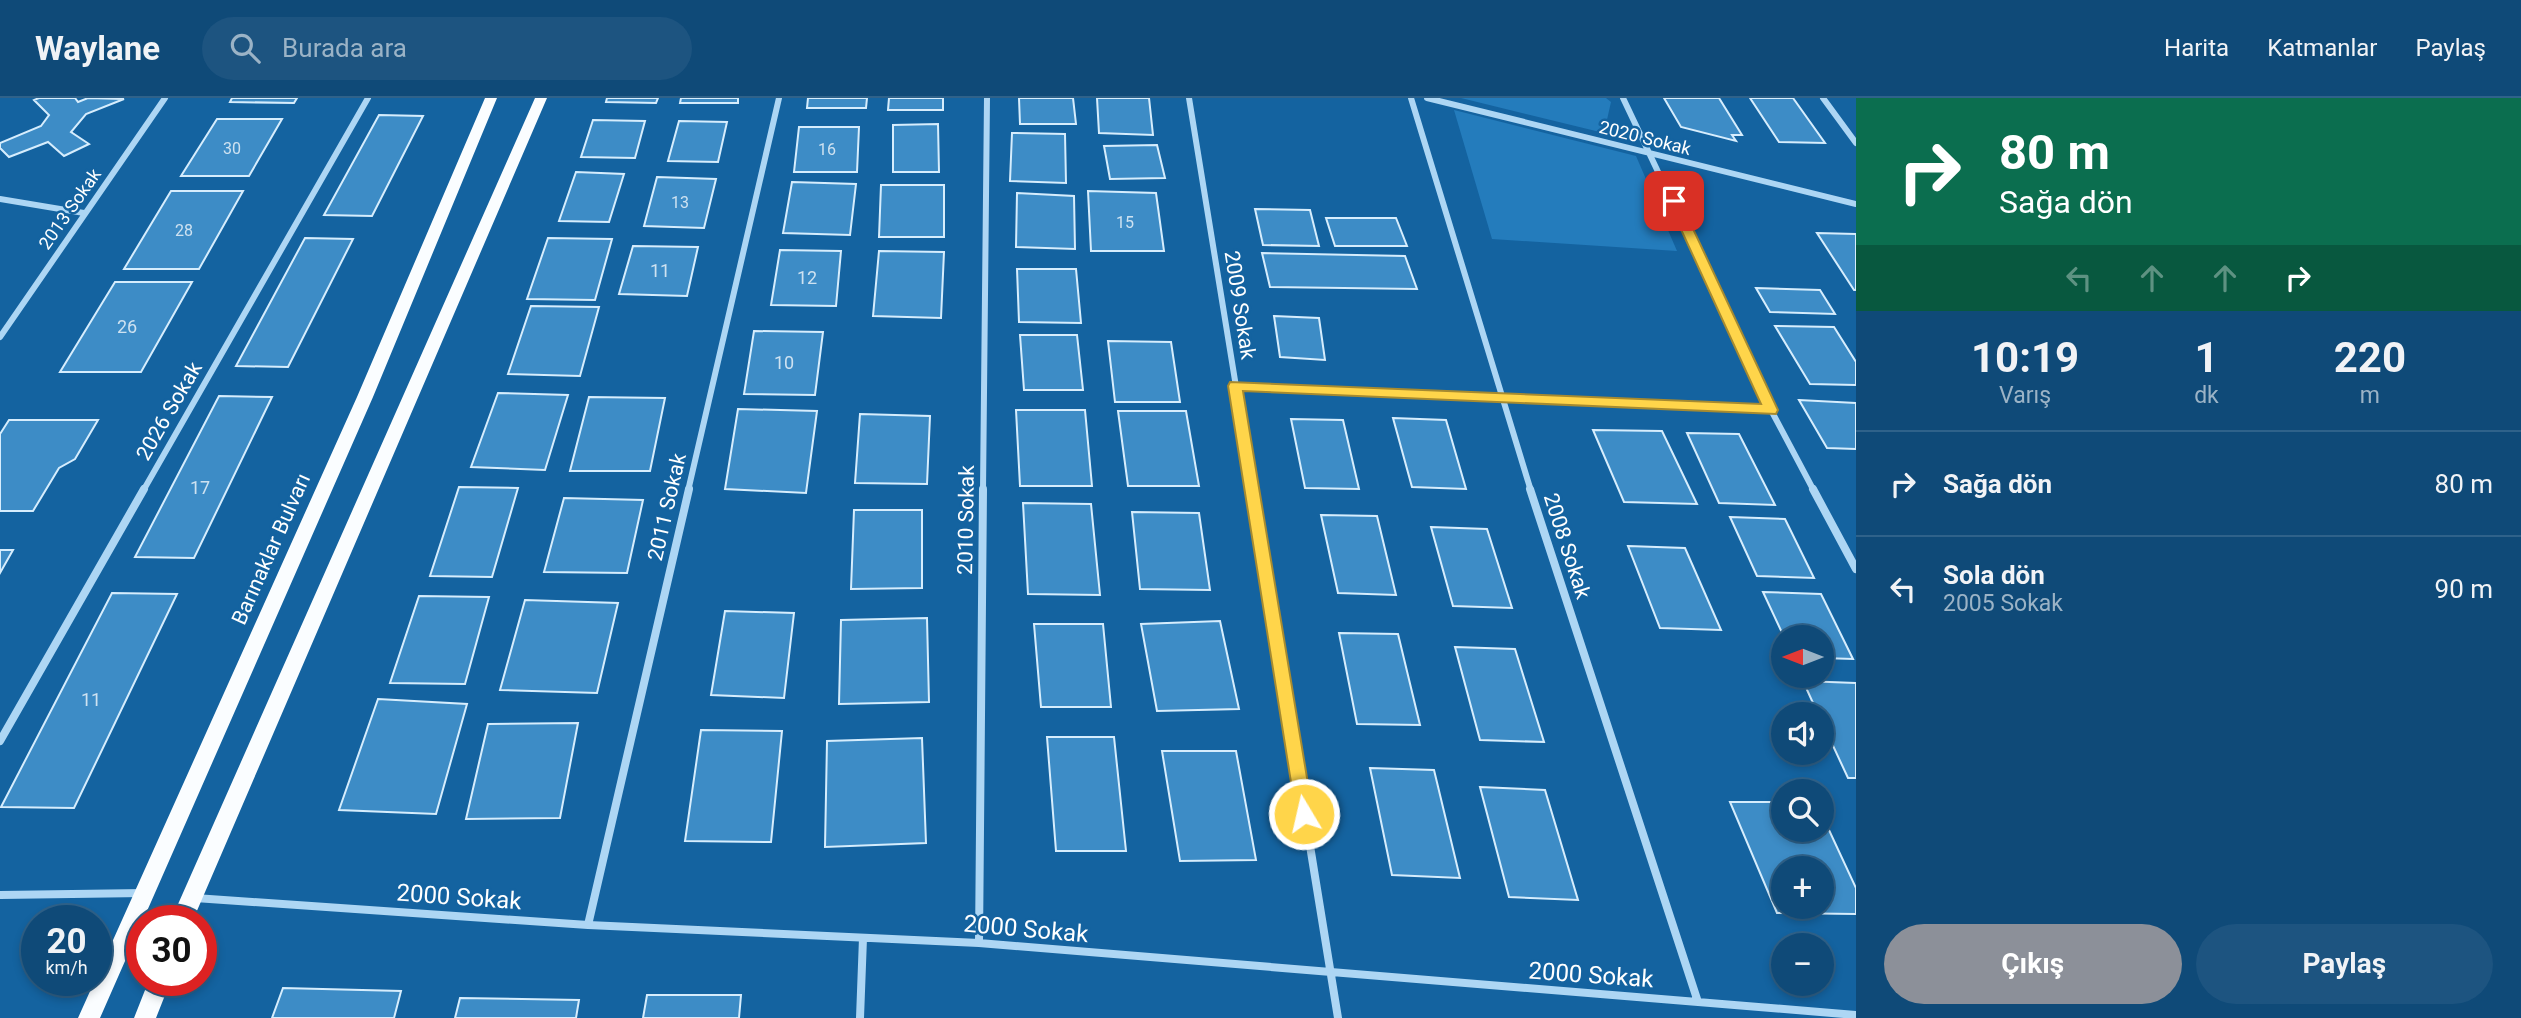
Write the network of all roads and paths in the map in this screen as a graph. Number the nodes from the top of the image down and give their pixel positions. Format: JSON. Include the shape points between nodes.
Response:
{"nodes":[{"id":1,"x":165,"y":98,"type":"edge"},
{"id":2,"x":368,"y":98,"type":"edge"},
{"id":3,"x":491,"y":98,"type":"edge"},
{"id":4,"x":541,"y":98,"type":"edge"},
{"id":5,"x":779,"y":98,"type":"edge"},
{"id":6,"x":987,"y":98,"type":"edge"},
{"id":7,"x":1189,"y":98,"type":"edge"},
{"id":8,"x":1411,"y":98,"type":"edge"},
{"id":9,"x":1427,"y":98,"type":"edge"},
{"id":10,"x":1623,"y":98,"type":"edge"},
{"id":11,"x":1824,"y":98,"type":"edge"},
{"id":12,"x":1856,"y":143,"type":"edge"},
{"id":13,"x":1652,"y":154,"type":"junction"},
{"id":14,"x":0,"y":199,"type":"edge"},
{"id":15,"x":1856,"y":204,"type":"edge"},
{"id":16,"x":83,"y":213,"type":"junction"},
{"id":17,"x":0,"y":337,"type":"edge"},
{"id":18,"x":1235,"y":386,"type":"junction"},
{"id":19,"x":1499,"y":395,"type":"junction"},
{"id":20,"x":1771,"y":410,"type":"junction"},
{"id":21,"x":1856,"y":569,"type":"edge"},
{"id":22,"x":0,"y":741,"type":"edge"},
{"id":23,"x":144,"y":893,"type":"junction"},
{"id":24,"x":0,"y":895,"type":"edge"},
{"id":25,"x":191,"y":898,"type":"junction"},
{"id":26,"x":188,"y":905,"type":"edge"},
{"id":27,"x":588,"y":925,"type":"junction"},
{"id":28,"x":863,"y":938,"type":"junction"},
{"id":29,"x":979,"y":943,"type":"junction"},
{"id":30,"x":1330,"y":974,"type":"junction"},
{"id":31,"x":154,"y":996,"type":"edge"},
{"id":32,"x":1698,"y":1002,"type":"junction"},
{"id":33,"x":1826,"y":1015,"type":"edge"},
{"id":34,"x":1856,"y":1015,"type":"edge"},
{"id":35,"x":89,"y":1018,"type":"edge"},
{"id":36,"x":145,"y":1018,"type":"edge"},
{"id":37,"x":860,"y":1018,"type":"edge"},
{"id":38,"x":1338,"y":1018,"type":"edge"}],
"edges":[{"from":1,"to":16,"type":"street","name":"2013 Sokak"},
{"from":2,"to":22,"type":"street","name":"2026 Sokak"},
{"from":3,"to":23,"type":"main road","name":"Barınaklar Bulvarı","via":[[365,397]]},
{"from":4,"to":25,"type":"main road"},
{"from":5,"to":27,"type":"street","name":"2011 Sokak"},
{"from":6,"to":29,"type":"street","name":"2010 Sokak"},
{"from":7,"to":18,"type":"street","name":"2009 Sokak"},
{"from":8,"to":19,"type":"street","name":"2008 Sokak"},
{"from":9,"to":13,"type":"street","name":"2020 Sokak"},
{"from":10,"to":13,"type":"street"},
{"from":11,"to":12,"type":"street"},
{"from":13,"to":15,"type":"street","name":"2020 Sokak"},
{"from":13,"to":20,"type":"street"},
{"from":14,"to":16,"type":"street"},
{"from":16,"to":17,"type":"street","name":"2013 Sokak"},
{"from":18,"to":19,"type":"street"},
{"from":18,"to":30,"type":"street","name":"2009 Sokak"},
{"from":19,"to":20,"type":"street"},
{"from":19,"to":32,"type":"street","name":"2008 Sokak"},
{"from":20,"to":21,"type":"street"},
{"from":23,"to":24,"type":"street"},
{"from":23,"to":35,"type":"main road","name":"Barınaklar Bulvarı"},
{"from":25,"to":26,"type":"main road"},
{"from":25,"to":27,"type":"street","name":"2000 Sokak"},
{"from":27,"to":28,"type":"street","name":"2000 Sokak"},
{"from":28,"to":29,"type":"street","name":"2000 Sokak"},
{"from":28,"to":37,"type":"street"},
{"from":29,"to":30,"type":"street","name":"2000 Sokak"},
{"from":30,"to":32,"type":"street","name":"2000 Sokak"},
{"from":30,"to":38,"type":"street","name":"2009 Sokak"},
{"from":31,"to":36,"type":"main road"},
{"from":32,"to":33,"type":"street","name":"2000 Sokak"},
{"from":33,"to":34,"type":"street","name":"2000 Sokak"}]}
